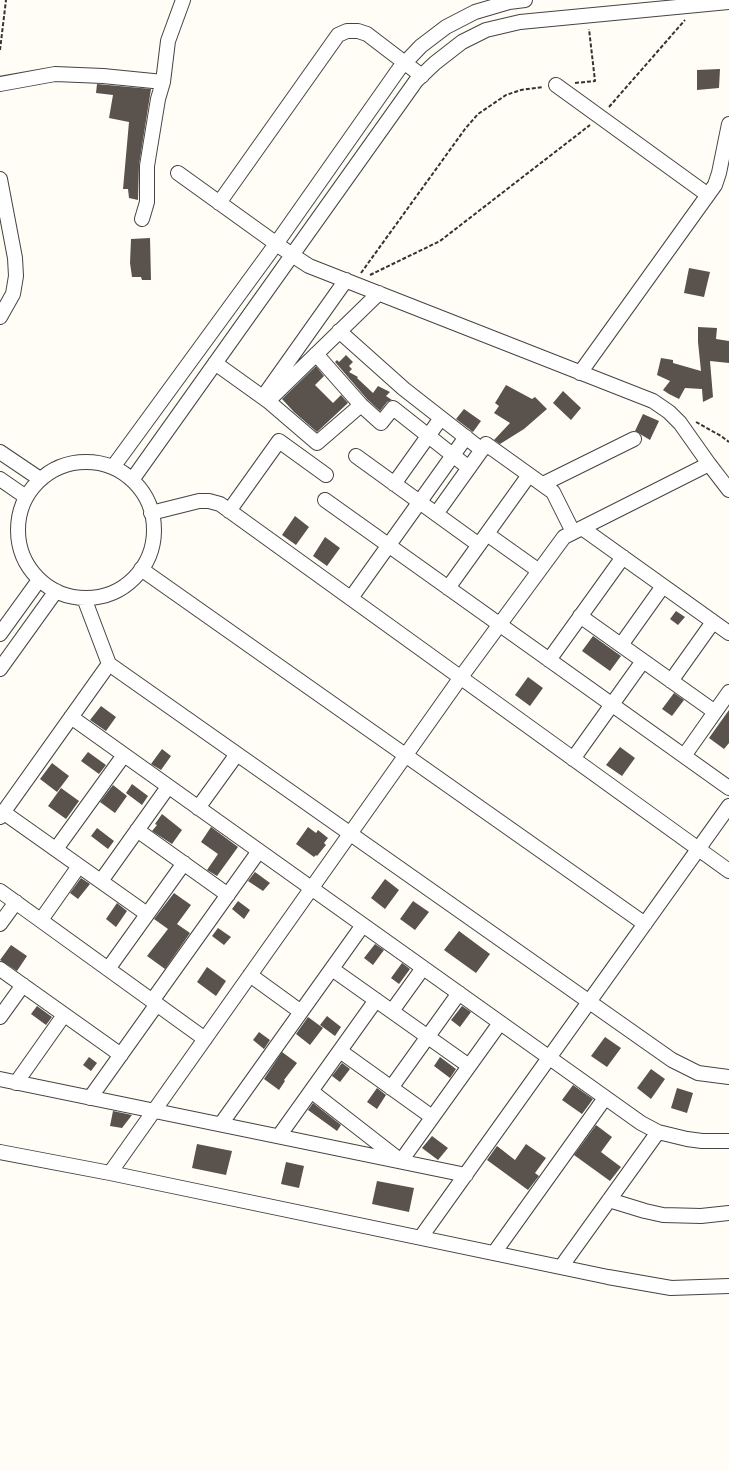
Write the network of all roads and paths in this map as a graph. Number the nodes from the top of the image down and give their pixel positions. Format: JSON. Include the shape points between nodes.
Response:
{"nodes":[{"id":1,"x":6,"y":0,"type":"edge"},
{"id":2,"x":183,"y":0,"type":"edge"},
{"id":3,"x":525,"y":0,"type":"edge"},
{"id":4,"x":729,"y":2,"type":"edge"},
{"id":5,"x":698,"y":5,"type":"junction"},
{"id":6,"x":588,"y":16,"type":"junction"},
{"id":7,"x":0,"y":50,"type":"edge"},
{"id":8,"x":406,"y":62,"type":"junction"},
{"id":9,"x":422,"y":76,"type":"junction"},
{"id":10,"x":163,"y":82,"type":"junction"},
{"id":11,"x":0,"y":84,"type":"edge"},
{"id":12,"x":556,"y":85,"type":"junction"},
{"id":13,"x":600,"y":117,"type":"junction"},
{"id":14,"x":729,"y":124,"type":"edge"},
{"id":15,"x":178,"y":173,"type":"dead end"},
{"id":16,"x":0,"y":179,"type":"edge"},
{"id":17,"x":708,"y":195,"type":"junction"},
{"id":18,"x":219,"y":203,"type":"junction"},
{"id":19,"x":142,"y":219,"type":"dead end"},
{"id":20,"x":276,"y":244,"type":"junction"},
{"id":21,"x":292,"y":255,"type":"junction"},
{"id":22,"x":350,"y":282,"type":"junction"},
{"id":23,"x":379,"y":293,"type":"junction"},
{"id":24,"x":0,"y":317,"type":"edge"},
{"id":25,"x":340,"y":331,"type":"junction"},
{"id":26,"x":316,"y":354,"type":"junction"},
{"id":27,"x":215,"y":363,"type":"junction"},
{"id":28,"x":580,"y":373,"type":"junction"},
{"id":29,"x":265,"y":399,"type":"junction"},
{"id":30,"x":361,"y":405,"type":"junction"},
{"id":31,"x":441,"y":418,"type":"junction"},
{"id":32,"x":680,"y":423,"type":"junction"},
{"id":33,"x":428,"y":436,"type":"junction"},
{"id":34,"x":466,"y":437,"type":"junction"},
{"id":35,"x":634,"y":439,"type":"dead end"},
{"id":36,"x":729,"y":442,"type":"edge"},
{"id":37,"x":482,"y":450,"type":"junction"},
{"id":38,"x":0,"y":452,"type":"edge"},
{"id":39,"x":453,"y":455,"type":"junction"},
{"id":40,"x":356,"y":456,"type":"dead end"},
{"id":41,"x":709,"y":464,"type":"junction"},
{"id":42,"x":113,"y":467,"type":"junction"},
{"id":43,"x":469,"y":468,"type":"junction"},
{"id":44,"x":326,"y":475,"type":"dead end"},
{"id":45,"x":529,"y":475,"type":"junction"},
{"id":46,"x":0,"y":479,"type":"edge"},
{"id":47,"x":40,"y":479,"type":"junction"},
{"id":48,"x":132,"y":480,"type":"junction"},
{"id":49,"x":394,"y":484,"type":"junction"},
{"id":50,"x":543,"y":484,"type":"junction"},
{"id":51,"x":729,"y":490,"type":"edge"},
{"id":52,"x":26,"y":497,"type":"junction"},
{"id":53,"x":325,"y":500,"type":"dead end"},
{"id":54,"x":420,"y":502,"type":"junction"},
{"id":55,"x":229,"y":511,"type":"junction"},
{"id":56,"x":151,"y":513,"type":"junction"},
{"id":57,"x":436,"y":514,"type":"junction"},
{"id":58,"x":578,"y":530,"type":"junction"},
{"id":59,"x":483,"y":539,"type":"junction"},
{"id":60,"x":389,"y":546,"type":"junction"},
{"id":61,"x":623,"y":557,"type":"junction"},
{"id":62,"x":141,"y":569,"type":"junction"},
{"id":63,"x":539,"y":571,"type":"junction"},
{"id":64,"x":39,"y":580,"type":"junction"},
{"id":65,"x":663,"y":586,"type":"junction"},
{"id":66,"x":448,"y":588,"type":"junction"},
{"id":67,"x":56,"y":591,"type":"junction"},
{"id":68,"x":84,"y":598,"type":"junction"},
{"id":69,"x":351,"y":598,"type":"junction"},
{"id":70,"x":580,"y":616,"type":"junction"},
{"id":71,"x":713,"y":622,"type":"junction"},
{"id":72,"x":499,"y":624,"type":"junction"},
{"id":73,"x":729,"y":633,"type":"edge"},
{"id":74,"x":0,"y":634,"type":"edge"},
{"id":75,"x":621,"y":645,"type":"junction"},
{"id":76,"x":549,"y":660,"type":"junction"},
{"id":77,"x":643,"y":661,"type":"junction"},
{"id":78,"x":109,"y":664,"type":"junction"},
{"id":79,"x":0,"y":669,"type":"edge"},
{"id":80,"x":461,"y":677,"type":"junction"},
{"id":81,"x":671,"y":681,"type":"junction"},
{"id":82,"x":729,"y":692,"type":"edge"},
{"id":83,"x":612,"y":705,"type":"junction"},
{"id":84,"x":715,"y":712,"type":"junction"},
{"id":85,"x":71,"y":717,"type":"junction"},
{"id":86,"x":237,"y":754,"type":"junction"},
{"id":87,"x":124,"y":755,"type":"junction"},
{"id":88,"x":406,"y":755,"type":"junction"},
{"id":89,"x":684,"y":756,"type":"junction"},
{"id":90,"x":574,"y":759,"type":"junction"},
{"id":91,"x":168,"y":787,"type":"junction"},
{"id":92,"x":729,"y":788,"type":"edge"},
{"id":93,"x":729,"y":806,"type":"edge"},
{"id":94,"x":198,"y":808,"type":"junction"},
{"id":95,"x":2,"y":814,"type":"edge"},
{"id":96,"x":137,"y":830,"type":"junction"},
{"id":97,"x":350,"y":833,"type":"junction"},
{"id":98,"x":56,"y":849,"type":"junction"},
{"id":99,"x":698,"y":850,"type":"junction"},
{"id":100,"x":259,"y":851,"type":"junction"},
{"id":101,"x":184,"y":863,"type":"junction"},
{"id":102,"x":79,"y":866,"type":"junction"},
{"id":103,"x":729,"y":871,"type":"edge"},
{"id":104,"x":101,"y":882,"type":"junction"},
{"id":105,"x":311,"y":888,"type":"junction"},
{"id":106,"x":0,"y":891,"type":"edge"},
{"id":107,"x":228,"y":895,"type":"junction"},
{"id":108,"x":16,"y":902,"type":"junction"},
{"id":109,"x":147,"y":914,"type":"junction"},
{"id":110,"x":41,"y":920,"type":"junction"},
{"id":111,"x":0,"y":924,"type":"edge"},
{"id":112,"x":645,"y":924,"type":"junction"},
{"id":113,"x":363,"y":925,"type":"junction"},
{"id":114,"x":423,"y":968,"type":"junction"},
{"id":115,"x":0,"y":969,"type":"edge"},
{"id":116,"x":108,"y":969,"type":"junction"},
{"id":117,"x":332,"y":969,"type":"junction"},
{"id":118,"x":250,"y":975,"type":"junction"},
{"id":119,"x":23,"y":986,"type":"junction"},
{"id":120,"x":459,"y":993,"type":"junction"},
{"id":121,"x":376,"y":1000,"type":"junction"},
{"id":122,"x":155,"y":1002,"type":"junction"},
{"id":123,"x":589,"y":1003,"type":"junction"},
{"id":124,"x":392,"y":1011,"type":"junction"},
{"id":125,"x":301,"y":1012,"type":"junction"},
{"id":126,"x":64,"y":1015,"type":"junction"},
{"id":127,"x":0,"y":1017,"type":"edge"},
{"id":128,"x":500,"y":1023,"type":"junction"},
{"id":129,"x":428,"y":1037,"type":"junction"},
{"id":130,"x":205,"y":1039,"type":"junction"},
{"id":131,"x":340,"y":1051,"type":"junction"},
{"id":132,"x":120,"y":1055,"type":"junction"},
{"id":133,"x":549,"y":1058,"type":"junction"},
{"id":134,"x":469,"y":1066,"type":"junction"},
{"id":135,"x":729,"y":1077,"type":"edge"},
{"id":136,"x":0,"y":1079,"type":"edge"},
{"id":137,"x":16,"y":1082,"type":"junction"},
{"id":138,"x":391,"y":1088,"type":"junction"},
{"id":139,"x":311,"y":1091,"type":"junction"},
{"id":140,"x":90,"y":1098,"type":"junction"},
{"id":141,"x":605,"y":1098,"type":"junction"},
{"id":142,"x":154,"y":1111,"type":"junction"},
{"id":143,"x":432,"y":1117,"type":"junction"},
{"id":144,"x":221,"y":1124,"type":"junction"},
{"id":145,"x":658,"y":1132,"type":"junction"},
{"id":146,"x":279,"y":1136,"type":"junction"},
{"id":147,"x":729,"y":1141,"type":"edge"},
{"id":148,"x":0,"y":1152,"type":"edge"},
{"id":149,"x":401,"y":1161,"type":"junction"},
{"id":150,"x":110,"y":1173,"type":"junction"},
{"id":151,"x":466,"y":1174,"type":"junction"},
{"id":152,"x":609,"y":1200,"type":"junction"},
{"id":153,"x":729,"y":1213,"type":"edge"},
{"id":154,"x":421,"y":1237,"type":"junction"},
{"id":155,"x":494,"y":1253,"type":"junction"},
{"id":156,"x":561,"y":1267,"type":"junction"},
{"id":157,"x":729,"y":1286,"type":"edge"}],
"edges":[{"from":1,"to":7,"type":"path"},
{"from":2,"to":10,"type":"street","via":[[168,41]]},
{"from":3,"to":8,"type":"street","via":[[475,12],[446,27],[421,46]]},
{"from":4,"to":5,"type":"street"},
{"from":5,"to":6,"type":"street"},
{"from":5,"to":13,"type":"path"},
{"from":6,"to":9,"type":"street","via":[[520,22],[486,30],[462,42]]},
{"from":6,"to":12,"type":"path","via":[[595,81]]},
{"from":8,"to":9,"type":"street"},
{"from":8,"to":18,"type":"street","via":[[367,34],[347,31],[338,35]]},
{"from":8,"to":20,"type":"street"},
{"from":9,"to":21,"type":"street"},
{"from":10,"to":11,"type":"street","via":[[55,74]]},
{"from":10,"to":19,"type":"street","via":[[147,166],[147,202]]},
{"from":12,"to":13,"type":"street"},
{"from":12,"to":22,"type":"path","via":[[506,95],[478,114]]},
{"from":13,"to":17,"type":"street"},
{"from":13,"to":22,"type":"path","via":[[440,241]]},
{"from":14,"to":17,"type":"street","via":[[719,174]]},
{"from":15,"to":18,"type":"street"},
{"from":16,"to":24,"type":"street","via":[[16,276],[13,294]]},
{"from":17,"to":28,"type":"street"},
{"from":18,"to":20,"type":"street"},
{"from":20,"to":21,"type":"street"},
{"from":20,"to":42,"type":"street"},
{"from":21,"to":22,"type":"street","via":[[309,266]]},
{"from":21,"to":27,"type":"street"},
{"from":22,"to":23,"type":"street"},
{"from":22,"to":29,"type":"street"},
{"from":23,"to":25,"type":"street"},
{"from":23,"to":28,"type":"street"},
{"from":25,"to":26,"type":"street"},
{"from":25,"to":31,"type":"street","via":[[404,389]]},
{"from":26,"to":29,"type":"street"},
{"from":26,"to":30,"type":"street"},
{"from":27,"to":29,"type":"street"},
{"from":27,"to":48,"type":"street"},
{"from":28,"to":32,"type":"street","via":[[653,401]]},
{"from":29,"to":30,"type":"street","via":[[317,443]]},
{"from":30,"to":33,"type":"street","via":[[381,423],[393,408]]},
{"from":31,"to":33,"type":"street"},
{"from":31,"to":34,"type":"street"},
{"from":32,"to":36,"type":"path","via":[[694,420]]},
{"from":32,"to":41,"type":"street"},
{"from":33,"to":39,"type":"street"},
{"from":33,"to":49,"type":"street"},
{"from":34,"to":37,"type":"street"},
{"from":34,"to":39,"type":"street"},
{"from":35,"to":50,"type":"street"},
{"from":37,"to":43,"type":"street"},
{"from":37,"to":45,"type":"street","via":[[486,444]]},
{"from":38,"to":47,"type":"street"},
{"from":39,"to":43,"type":"street"},
{"from":39,"to":54,"type":"street"},
{"from":40,"to":49,"type":"street"},
{"from":41,"to":51,"type":"street"},
{"from":41,"to":58,"type":"street"},
{"from":42,"to":47,"type":"street","via":[[94,462],[75,463],[56,468]]},
{"from":42,"to":48,"type":"street"},
{"from":43,"to":57,"type":"street"},
{"from":44,"to":55,"type":"street","via":[[279,441]]},
{"from":45,"to":50,"type":"street"},
{"from":45,"to":59,"type":"street"},
{"from":46,"to":52,"type":"street"},
{"from":47,"to":52,"type":"street"},
{"from":48,"to":56,"type":"street","via":[[142,492]]},
{"from":49,"to":54,"type":"street"},
{"from":50,"to":58,"type":"street","via":[[553,492]]},
{"from":52,"to":64,"type":"street","via":[[18,518],[18,541],[26,562]]},
{"from":53,"to":60,"type":"street"},
{"from":54,"to":57,"type":"street"},
{"from":54,"to":60,"type":"street"},
{"from":55,"to":56,"type":"street","via":[[220,504],[199,501]]},
{"from":55,"to":69,"type":"street"},
{"from":56,"to":62,"type":"street","via":[[154,528],[151,549]]},
{"from":57,"to":59,"type":"street"},
{"from":58,"to":61,"type":"street"},
{"from":58,"to":63,"type":"street","via":[[564,537]]},
{"from":59,"to":63,"type":"street"},
{"from":59,"to":66,"type":"street"},
{"from":60,"to":66,"type":"street"},
{"from":60,"to":69,"type":"street"},
{"from":61,"to":65,"type":"street"},
{"from":61,"to":70,"type":"street"},
{"from":62,"to":68,"type":"street","via":[[126,585],[106,595]]},
{"from":62,"to":88,"type":"street"},
{"from":63,"to":72,"type":"street"},
{"from":64,"to":67,"type":"street"},
{"from":64,"to":74,"type":"street"},
{"from":65,"to":71,"type":"street"},
{"from":65,"to":75,"type":"street"},
{"from":66,"to":72,"type":"street"},
{"from":67,"to":68,"type":"street"},
{"from":67,"to":79,"type":"street"},
{"from":68,"to":78,"type":"street"},
{"from":69,"to":80,"type":"street"},
{"from":70,"to":75,"type":"street"},
{"from":70,"to":76,"type":"street"},
{"from":71,"to":73,"type":"street"},
{"from":71,"to":81,"type":"street"},
{"from":72,"to":76,"type":"street"},
{"from":72,"to":80,"type":"street"},
{"from":75,"to":77,"type":"street"},
{"from":76,"to":83,"type":"street"},
{"from":77,"to":81,"type":"street"},
{"from":77,"to":83,"type":"street"},
{"from":78,"to":85,"type":"street"},
{"from":78,"to":86,"type":"street"},
{"from":80,"to":88,"type":"street"},
{"from":80,"to":90,"type":"street"},
{"from":81,"to":84,"type":"street"},
{"from":82,"to":84,"type":"street"},
{"from":83,"to":89,"type":"street"},
{"from":83,"to":90,"type":"street"},
{"from":84,"to":89,"type":"street"},
{"from":85,"to":87,"type":"street"},
{"from":85,"to":95,"type":"street"},
{"from":86,"to":94,"type":"street"},
{"from":86,"to":97,"type":"street"},
{"from":87,"to":91,"type":"street"},
{"from":87,"to":98,"type":"street"},
{"from":88,"to":97,"type":"street"},
{"from":88,"to":112,"type":"street"},
{"from":89,"to":92,"type":"street"},
{"from":90,"to":99,"type":"street"},
{"from":91,"to":94,"type":"street"},
{"from":91,"to":96,"type":"street"},
{"from":93,"to":99,"type":"street"},
{"from":94,"to":100,"type":"street"},
{"from":95,"to":98,"type":"street"},
{"from":96,"to":101,"type":"street"},
{"from":96,"to":104,"type":"street"},
{"from":97,"to":105,"type":"street"},
{"from":97,"to":123,"type":"street"},
{"from":98,"to":102,"type":"street"},
{"from":99,"to":103,"type":"street"},
{"from":99,"to":112,"type":"street"},
{"from":100,"to":105,"type":"street"},
{"from":100,"to":107,"type":"street"},
{"from":101,"to":107,"type":"street"},
{"from":101,"to":109,"type":"street"},
{"from":102,"to":104,"type":"street"},
{"from":102,"to":110,"type":"street"},
{"from":104,"to":109,"type":"street"},
{"from":105,"to":113,"type":"street"},
{"from":105,"to":118,"type":"street"},
{"from":106,"to":108,"type":"street"},
{"from":107,"to":122,"type":"street"},
{"from":108,"to":110,"type":"street"},
{"from":108,"to":111,"type":"street"},
{"from":109,"to":116,"type":"street"},
{"from":110,"to":116,"type":"street"},
{"from":112,"to":123,"type":"street"},
{"from":113,"to":114,"type":"street"},
{"from":113,"to":117,"type":"street"},
{"from":114,"to":120,"type":"street"},
{"from":114,"to":124,"type":"street"},
{"from":115,"to":119,"type":"street"},
{"from":116,"to":122,"type":"street"},
{"from":117,"to":121,"type":"street"},
{"from":117,"to":125,"type":"street"},
{"from":118,"to":125,"type":"street"},
{"from":118,"to":130,"type":"street"},
{"from":119,"to":126,"type":"street"},
{"from":119,"to":127,"type":"street"},
{"from":120,"to":128,"type":"street"},
{"from":120,"to":129,"type":"street"},
{"from":121,"to":124,"type":"street"},
{"from":121,"to":131,"type":"street"},
{"from":122,"to":130,"type":"street"},
{"from":122,"to":132,"type":"street"},
{"from":123,"to":133,"type":"street"},
{"from":123,"to":135,"type":"street","via":[[672,1060],[698,1073]]},
{"from":124,"to":129,"type":"street"},
{"from":125,"to":144,"type":"street"},
{"from":126,"to":132,"type":"street"},
{"from":126,"to":137,"type":"street"},
{"from":128,"to":133,"type":"street"},
{"from":128,"to":134,"type":"street"},
{"from":129,"to":134,"type":"street"},
{"from":129,"to":138,"type":"street"},
{"from":130,"to":142,"type":"street"},
{"from":131,"to":138,"type":"street"},
{"from":131,"to":139,"type":"street"},
{"from":132,"to":140,"type":"street"},
{"from":133,"to":141,"type":"street"},
{"from":133,"to":151,"type":"street"},
{"from":134,"to":143,"type":"street"},
{"from":136,"to":137,"type":"street"},
{"from":137,"to":140,"type":"street"},
{"from":138,"to":143,"type":"street"},
{"from":139,"to":146,"type":"street"},
{"from":139,"to":149,"type":"street"},
{"from":140,"to":142,"type":"street"},
{"from":141,"to":145,"type":"street"},
{"from":141,"to":155,"type":"street"},
{"from":142,"to":144,"type":"street"},
{"from":142,"to":150,"type":"street"},
{"from":143,"to":149,"type":"street"},
{"from":144,"to":146,"type":"street"},
{"from":145,"to":147,"type":"street","via":[[687,1139]]},
{"from":145,"to":152,"type":"street"},
{"from":146,"to":149,"type":"street"},
{"from":148,"to":150,"type":"street"},
{"from":149,"to":151,"type":"street"},
{"from":150,"to":154,"type":"street"},
{"from":151,"to":154,"type":"street"},
{"from":152,"to":153,"type":"street","via":[[663,1215],[701,1216]]},
{"from":152,"to":156,"type":"street"},
{"from":154,"to":155,"type":"street"},
{"from":155,"to":156,"type":"street"},
{"from":156,"to":157,"type":"street","via":[[671,1288]]}]}
